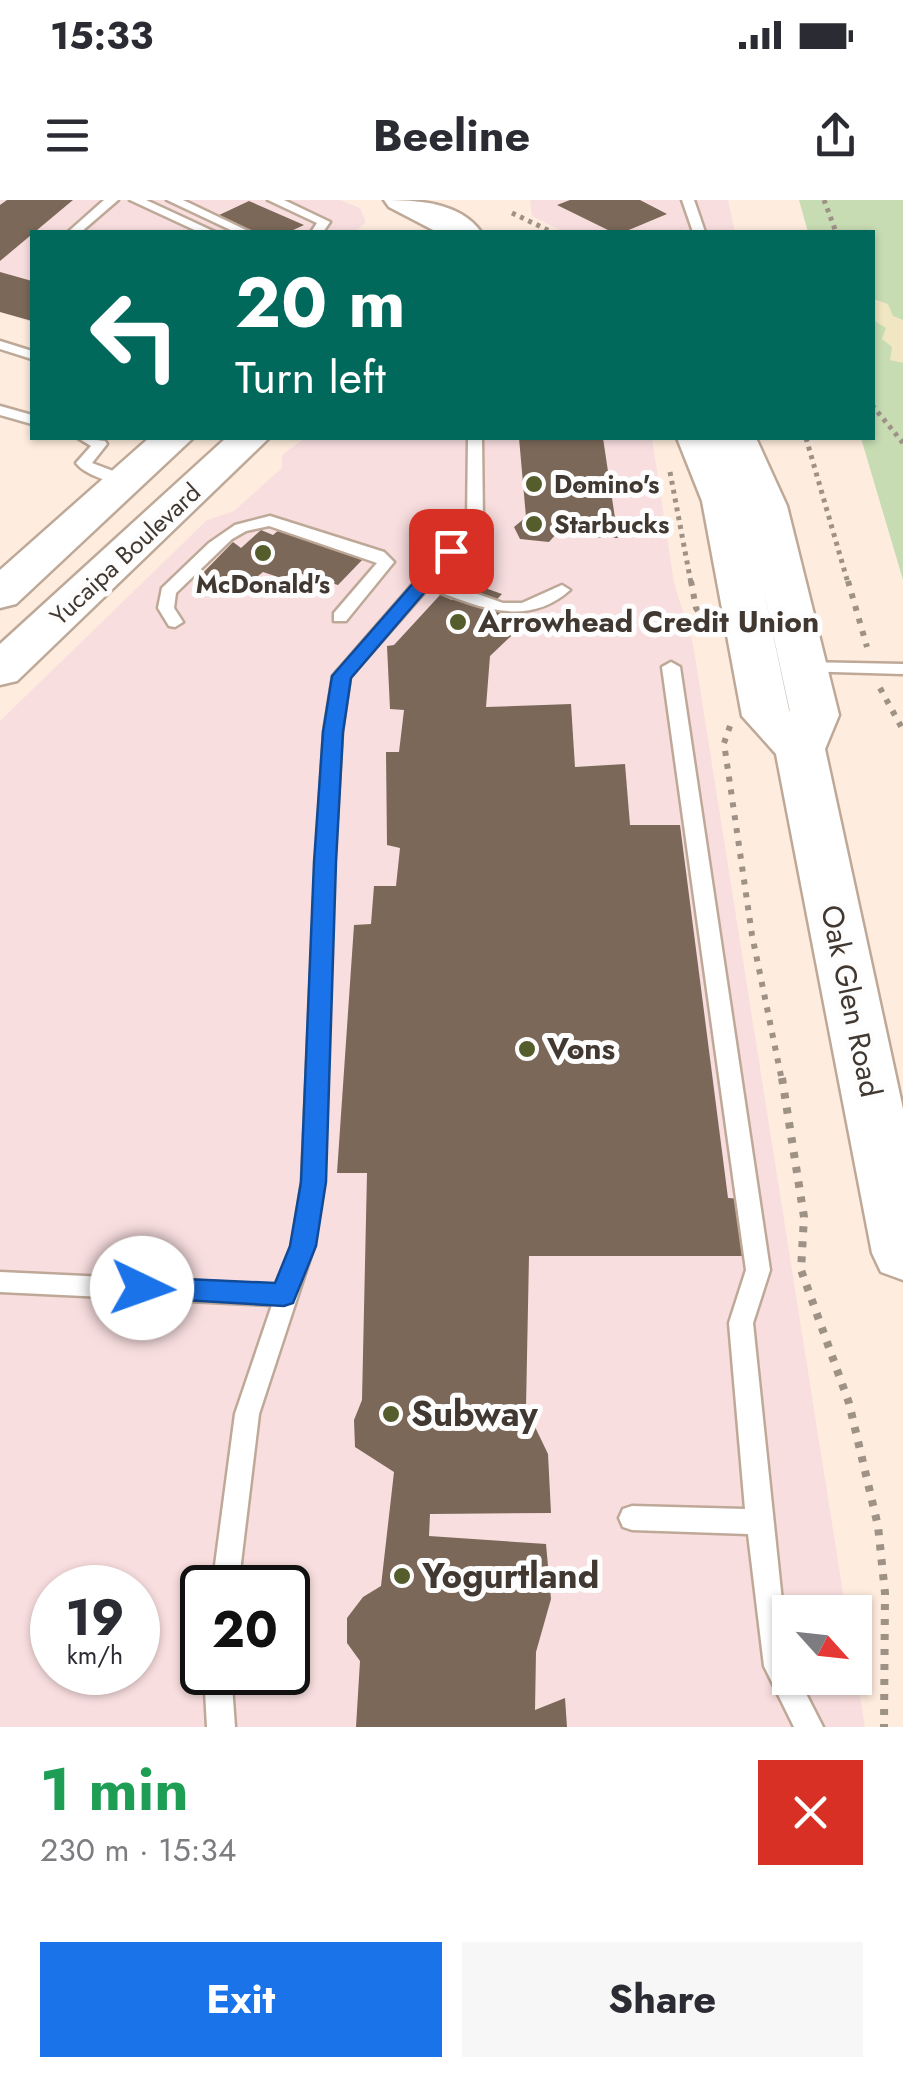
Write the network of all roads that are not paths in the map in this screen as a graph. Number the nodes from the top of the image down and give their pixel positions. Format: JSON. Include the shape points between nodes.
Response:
{"nodes":[{"id":1,"x":112,"y":200,"type":"edge"},
{"id":2,"x":136,"y":200,"type":"edge"},
{"id":3,"x":174,"y":200,"type":"edge"},
{"id":4,"x":274,"y":200,"type":"edge"},
{"id":5,"x":688,"y":200,"type":"edge"},
{"id":6,"x":417,"y":203,"type":"edge"},
{"id":7,"x":179,"y":219,"type":"junction"},
{"id":8,"x":474,"y":225,"type":"edge"},
{"id":9,"x":76,"y":230,"type":"edge"},
{"id":10,"x":166,"y":230,"type":"edge"},
{"id":11,"x":204,"y":230,"type":"edge"},
{"id":12,"x":240,"y":230,"type":"edge"},
{"id":13,"x":318,"y":230,"type":"edge"},
{"id":14,"x":395,"y":230,"type":"edge"},
{"id":15,"x":698,"y":230,"type":"edge"},
{"id":16,"x":0,"y":345,"type":"edge"},
{"id":17,"x":30,"y":354,"type":"edge"},
{"id":18,"x":0,"y":410,"type":"edge"},
{"id":19,"x":30,"y":419,"type":"edge"},
{"id":20,"x":90,"y":440,"type":"edge"},
{"id":21,"x":172,"y":440,"type":"edge"},
{"id":22,"x":247,"y":440,"type":"edge"},
{"id":23,"x":475,"y":440,"type":"edge"},
{"id":24,"x":737,"y":440,"type":"edge"},
{"id":25,"x":684,"y":447,"type":"edge"},
{"id":26,"x":124,"y":480,"type":"junction"},
{"id":27,"x":424,"y":581,"type":"junction"},
{"id":28,"x":562,"y":590,"type":"dead end"},
{"id":29,"x":0,"y":594,"type":"edge"},
{"id":30,"x":340,"y":617,"type":"dead end"},
{"id":31,"x":176,"y":622,"type":"dead end"},
{"id":32,"x":671,"y":667,"type":"dead end"},
{"id":33,"x":804,"y":667,"type":"junction"},
{"id":34,"x":903,"y":669,"type":"edge"},
{"id":35,"x":0,"y":670,"type":"edge"},
{"id":36,"x":800,"y":750,"type":"junction"},
{"id":37,"x":903,"y":1253,"type":"edge"},
{"id":38,"x":0,"y":1282,"type":"edge"},
{"id":39,"x":284,"y":1295,"type":"junction"},
{"id":40,"x":632,"y":1518,"type":"dead end"},
{"id":41,"x":759,"y":1522,"type":"junction"},
{"id":42,"x":227,"y":1565,"type":"edge"},
{"id":43,"x":219,"y":1695,"type":"edge"},
{"id":44,"x":221,"y":1727,"type":"edge"},
{"id":45,"x":809,"y":1727,"type":"edge"}],
"edges":[{"from":1,"to":9,"type":"lane"},
{"from":2,"to":7,"type":"lane"},
{"from":3,"to":12,"type":"lane"},
{"from":4,"to":13,"type":"lane","via":[[324,222]]},
{"from":5,"to":15,"type":"lane"},
{"from":6,"to":8,"type":"main road"},
{"from":6,"to":14,"type":"main road"},
{"from":7,"to":10,"type":"lane"},
{"from":7,"to":11,"type":"lane"},
{"from":16,"to":17,"type":"lane"},
{"from":18,"to":19,"type":"lane"},
{"from":20,"to":26,"type":"lane","via":[[100,444],[87,467]]},
{"from":21,"to":26,"type":"main road","name":"Yucaipa Boulevard"},
{"from":22,"to":35,"type":"main road","name":"Yucaipa Boulevard"},
{"from":23,"to":27,"type":"lane","via":[[475,524]]},
{"from":24,"to":33,"type":"main road","name":"Oak Glen Road","via":[[766,506]]},
{"from":25,"to":36,"type":"main road","via":[[723,502],[766,716]]},
{"from":26,"to":29,"type":"main road","name":"Yucaipa Boulevard"},
{"from":27,"to":28,"type":"lane","via":[[501,608],[526,608]]},
{"from":27,"to":39,"type":"lane","via":[[342,676],[325,862],[313,1182],[303,1246]]},
{"from":30,"to":31,"type":"lane","via":[[386,562],[253,520],[237,527],[168,592],[166,608]]},
{"from":32,"to":41,"type":"lane","via":[[758,1270],[742,1323]]},
{"from":33,"to":34,"type":"lane"},
{"from":33,"to":36,"type":"main road","name":"Oak Glen Road","via":[[815,715]]},
{"from":36,"to":37,"type":"main road","name":"Oak Glen Road"},
{"from":38,"to":39,"type":"lane"},
{"from":39,"to":42,"type":"lane","via":[[248,1414]]},
{"from":40,"to":41,"type":"lane"},
{"from":41,"to":45,"type":"lane","via":[[778,1666]]},
{"from":43,"to":44,"type":"lane"}]}
